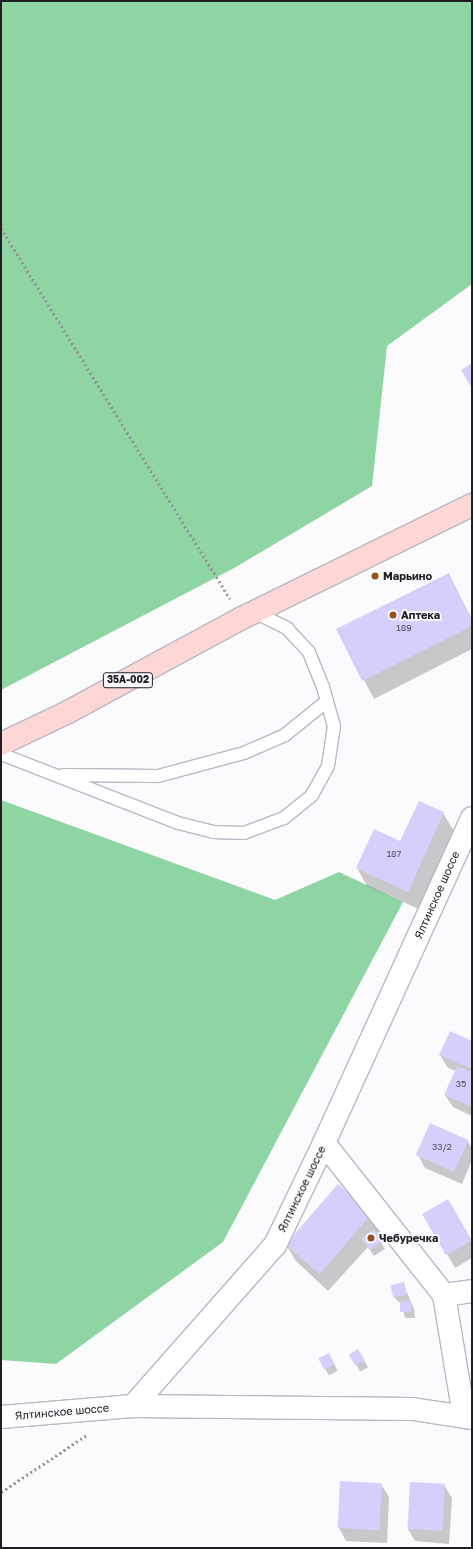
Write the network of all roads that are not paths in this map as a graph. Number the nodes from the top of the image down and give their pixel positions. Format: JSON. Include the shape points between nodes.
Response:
{"nodes":[{"id":1,"x":472,"y":505,"type":"edge"},
{"id":2,"x":248,"y":615,"type":"junction"},
{"id":3,"x":327,"y":701,"type":"junction"},
{"id":4,"x":1,"y":744,"type":"edge"},
{"id":5,"x":1,"y":754,"type":"edge"},
{"id":6,"x":56,"y":775,"type":"junction"},
{"id":7,"x":472,"y":818,"type":"edge"},
{"id":8,"x":324,"y":1143,"type":"junction"},
{"id":9,"x":472,"y":1291,"type":"edge"},
{"id":10,"x":444,"y":1295,"type":"junction"},
{"id":11,"x":133,"y":1406,"type":"junction"},
{"id":12,"x":1,"y":1417,"type":"edge"},
{"id":13,"x":468,"y":1417,"type":"edge"}],
"edges":[{"from":1,"to":2,"type":"main road","number":"35А-002"},
{"from":2,"to":3,"type":"lane","via":[[287,628],[309,652]]},
{"from":2,"to":4,"type":"main road","number":"35А-002","via":[[68,712]]},
{"from":3,"to":6,"type":"lane","via":[[285,735],[244,753],[158,776]]},
{"from":3,"to":6,"type":"lane","via":[[334,726],[328,766],[312,796],[284,818],[244,833],[213,832],[178,823]]},
{"from":5,"to":6,"type":"lane"},
{"from":7,"to":8,"type":"street","name":"Ялтинское шоссе"},
{"from":8,"to":10,"type":"street"},
{"from":8,"to":11,"type":"street","name":"Ялтинское шоссе","via":[[275,1245]]},
{"from":9,"to":10,"type":"street"},
{"from":10,"to":13,"type":"street"},
{"from":11,"to":12,"type":"street","name":"Ялтинское шоссе"},
{"from":11,"to":13,"type":"street","via":[[412,1409]]}]}
